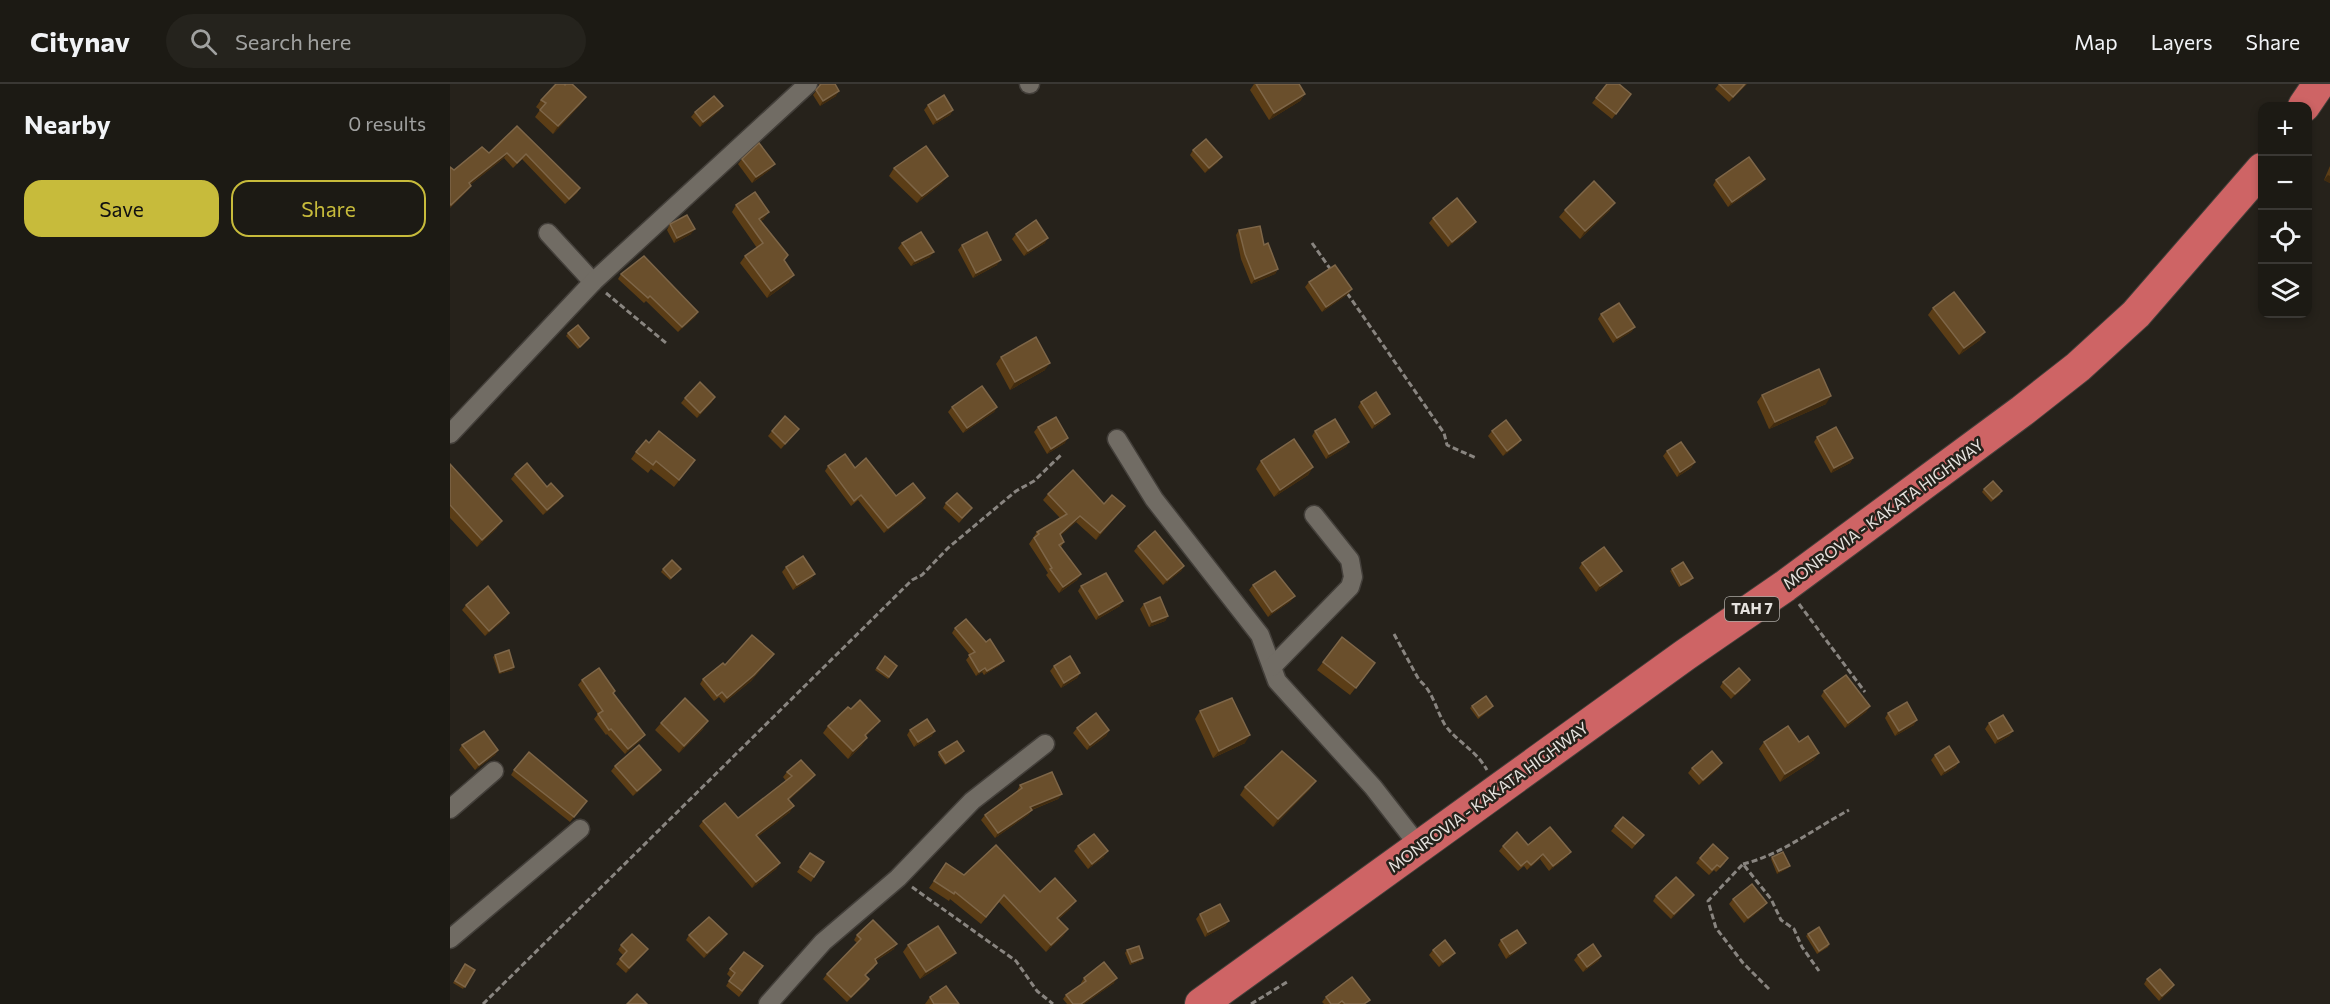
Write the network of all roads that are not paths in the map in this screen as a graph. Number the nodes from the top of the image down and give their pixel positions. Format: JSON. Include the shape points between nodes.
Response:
{"nodes":[{"id":1,"x":808,"y":84,"type":"edge"},
{"id":2,"x":2319,"y":84,"type":"edge"},
{"id":3,"x":2307,"y":102,"type":"edge"},
{"id":4,"x":2258,"y":174,"type":"edge"},
{"id":5,"x":548,"y":233,"type":"dead end"},
{"id":6,"x":593,"y":282,"type":"junction"},
{"id":7,"x":450,"y":434,"type":"edge"},
{"id":8,"x":1117,"y":439,"type":"dead end"},
{"id":9,"x":1314,"y":514,"type":"dead end"},
{"id":10,"x":1272,"y":667,"type":"junction"},
{"id":11,"x":1046,"y":744,"type":"dead end"},
{"id":12,"x":494,"y":771,"type":"dead end"},
{"id":13,"x":450,"y":809,"type":"edge"},
{"id":14,"x":580,"y":829,"type":"dead end"},
{"id":15,"x":1419,"y":846,"type":"junction"},
{"id":16,"x":452,"y":932,"type":"edge"},
{"id":17,"x":768,"y":1004,"type":"edge"},
{"id":18,"x":1201,"y":1004,"type":"edge"}],
"edges":[{"from":1,"to":6,"type":"street"},
{"from":2,"to":3,"type":"highway"},
{"from":4,"to":15,"type":"highway","name":"MONROVIA - KAKATA HIGHWAY","number":"TAH 7","via":[[2136,314],[2078,367],[1785,586]]},
{"from":5,"to":6,"type":"street"},
{"from":6,"to":7,"type":"street"},
{"from":8,"to":10,"type":"street","via":[[1154,499],[1260,635]]},
{"from":9,"to":10,"type":"street","via":[[1350,560],[1353,577],[1350,587]]},
{"from":10,"to":15,"type":"street","via":[[1277,681],[1373,787]]},
{"from":11,"to":17,"type":"street","via":[[972,801],[898,878],[823,942]]},
{"from":12,"to":13,"type":"street"},
{"from":14,"to":16,"type":"street"},
{"from":15,"to":18,"type":"highway","name":"MONROVIA - KAKATA HIGHWAY","number":"TAH 7"}]}
